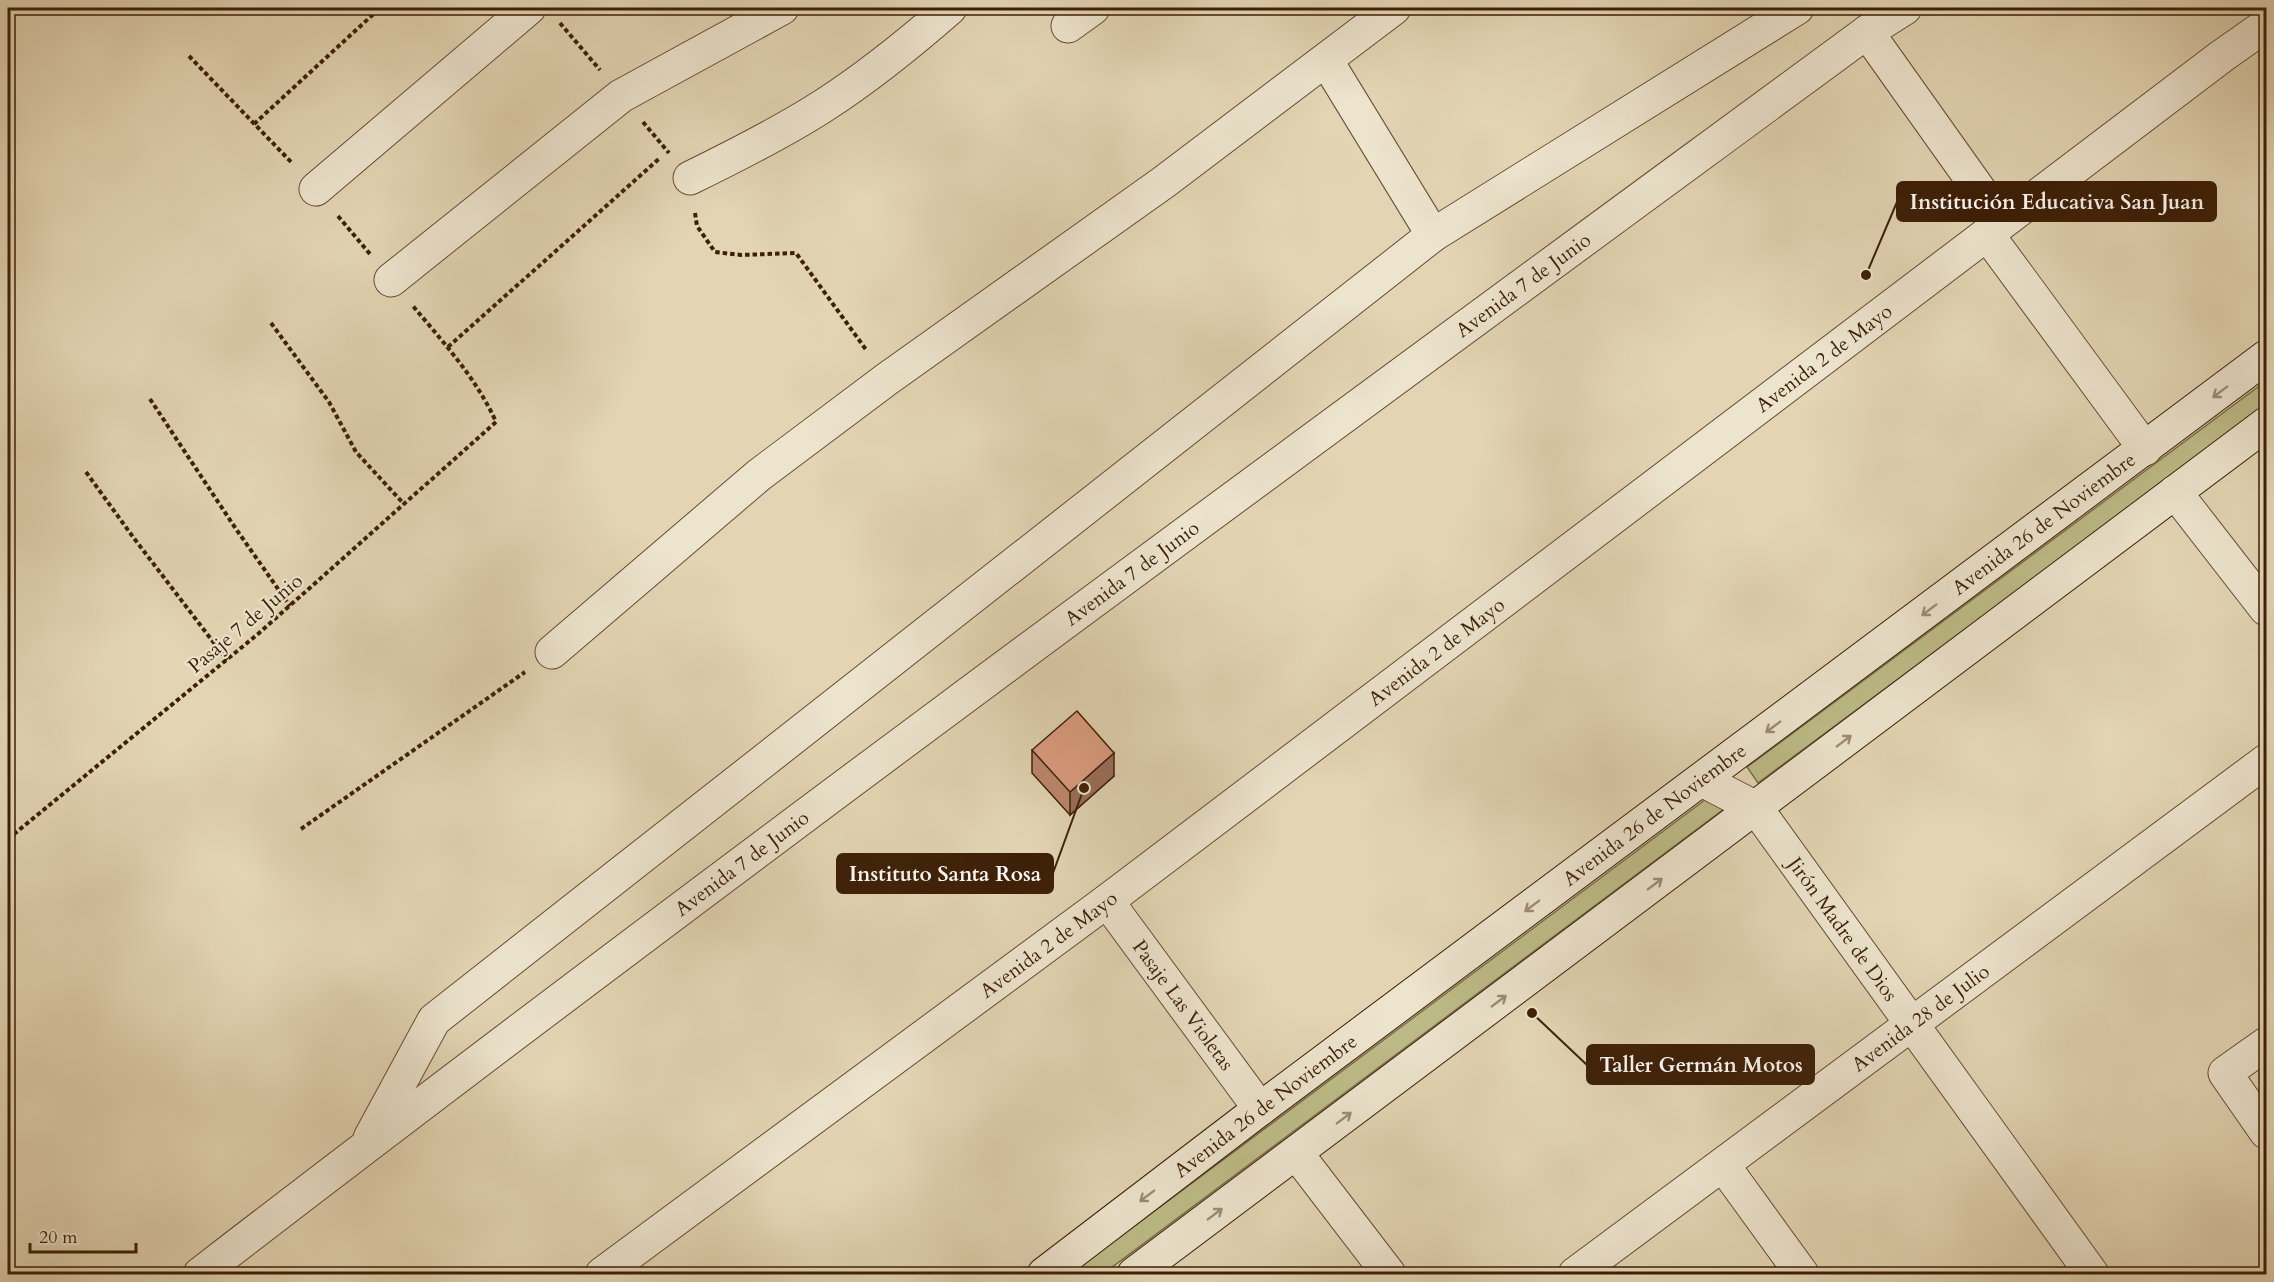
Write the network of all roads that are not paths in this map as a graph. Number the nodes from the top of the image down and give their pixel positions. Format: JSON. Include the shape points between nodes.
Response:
{"nodes":[{"id":1,"x":528,"y":8,"type":"edge"},
{"id":2,"x":782,"y":8,"type":"edge"},
{"id":3,"x":950,"y":8,"type":"edge"},
{"id":4,"x":1394,"y":8,"type":"edge"},
{"id":5,"x":1797,"y":8,"type":"edge"},
{"id":6,"x":1905,"y":8,"type":"edge"},
{"id":7,"x":2266,"y":25,"type":"edge"},
{"id":8,"x":1867,"y":32,"type":"junction"},
{"id":9,"x":1326,"y":60,"type":"junction"},
{"id":10,"x":690,"y":178,"type":"dead end"},
{"id":11,"x":316,"y":189,"type":"road end"},
{"id":12,"x":1995,"y":228,"type":"junction"},
{"id":13,"x":1432,"y":235,"type":"junction"},
{"id":14,"x":391,"y":280,"type":"road end"},
{"id":15,"x":2266,"y":357,"type":"edge"},
{"id":16,"x":2266,"y":424,"type":"edge"},
{"id":17,"x":2145,"y":449,"type":"junction"},
{"id":18,"x":2175,"y":492,"type":"junction"},
{"id":19,"x":2266,"y":609,"type":"edge"},
{"id":20,"x":552,"y":652,"type":"road end"},
{"id":21,"x":2266,"y":761,"type":"edge"},
{"id":22,"x":1702,"y":780,"type":"junction"},
{"id":23,"x":1755,"y":808,"type":"junction"},
{"id":24,"x":1107,"y":901,"type":"junction"},
{"id":25,"x":1912,"y":1024,"type":"junction"},
{"id":26,"x":2266,"y":1044,"type":"edge"},
{"id":27,"x":1260,"y":1109,"type":"junction"},
{"id":28,"x":2266,"y":1132,"type":"edge"},
{"id":29,"x":365,"y":1147,"type":"junction"},
{"id":30,"x":1297,"y":1154,"type":"junction"},
{"id":31,"x":1723,"y":1165,"type":"junction"},
{"id":32,"x":200,"y":1275,"type":"edge"},
{"id":33,"x":602,"y":1275,"type":"edge"},
{"id":34,"x":1044,"y":1275,"type":"edge"},
{"id":35,"x":1134,"y":1275,"type":"edge"},
{"id":36,"x":1389,"y":1275,"type":"edge"},
{"id":37,"x":1575,"y":1275,"type":"edge"},
{"id":38,"x":1802,"y":1275,"type":"edge"},
{"id":39,"x":2092,"y":1275,"type":"edge"}],
"edges":[{"from":1,"to":11,"type":"street"},
{"from":2,"to":14,"type":"street","via":[[621,96]]},
{"from":3,"to":10,"type":"street","via":[[906,47],[824,106]]},
{"from":4,"to":9,"type":"street"},
{"from":5,"to":13,"type":"street","name":"Avenida 7 de Junio"},
{"from":6,"to":8,"type":"street","name":"Avenida 7 de Junio"},
{"from":7,"to":12,"type":"street","name":"Avenida 2 de Mayo"},
{"from":8,"to":12,"type":"street"},
{"from":8,"to":29,"type":"street","name":"Avenida 7 de Junio","via":[[946,710]]},
{"from":9,"to":13,"type":"street"},
{"from":9,"to":20,"type":"street","via":[[759,475]]},
{"from":12,"to":17,"type":"street"},
{"from":12,"to":24,"type":"street","name":"Avenida 2 de Mayo"},
{"from":13,"to":29,"type":"street","name":"Avenida 7 de Junio","via":[[434,1020]]},
{"from":15,"to":17,"type":"street","name":"Avenida 26 de Noviembre","one_way":true},
{"from":16,"to":18,"type":"street"},
{"from":17,"to":22,"type":"street","name":"Avenida 26 de Noviembre","one_way":true},
{"from":18,"to":19,"type":"street"},
{"from":23,"to":18,"type":"street","one_way":true},
{"from":21,"to":25,"type":"street","name":"Avenida 28 de Julio"},
{"from":22,"to":23,"type":"street","name":"Jirón Madre de Dios"},
{"from":22,"to":27,"type":"street","name":"Avenida 26 de Noviembre","one_way":true},
{"from":23,"to":25,"type":"street","name":"Jirón Madre de Dios"},
{"from":30,"to":23,"type":"street","one_way":true},
{"from":24,"to":27,"type":"street","name":"Pasaje Las Violetas"},
{"from":24,"to":33,"type":"street","name":"Avenida 2 de Mayo"},
{"from":25,"to":31,"type":"street","name":"Avenida 28 de Julio"},
{"from":25,"to":39,"type":"street","name":"Jirón Madre de Dios"},
{"from":26,"to":28,"type":"street","via":[[2225,1073]]},
{"from":27,"to":34,"type":"street","name":"Avenida 26 de Noviembre","one_way":true},
{"from":29,"to":32,"type":"street","name":"Avenida 7 de Junio"},
{"from":35,"to":30,"type":"street","one_way":true},
{"from":30,"to":36,"type":"street"},
{"from":31,"to":37,"type":"street","name":"Avenida 28 de Julio"},
{"from":31,"to":38,"type":"street"}]}
